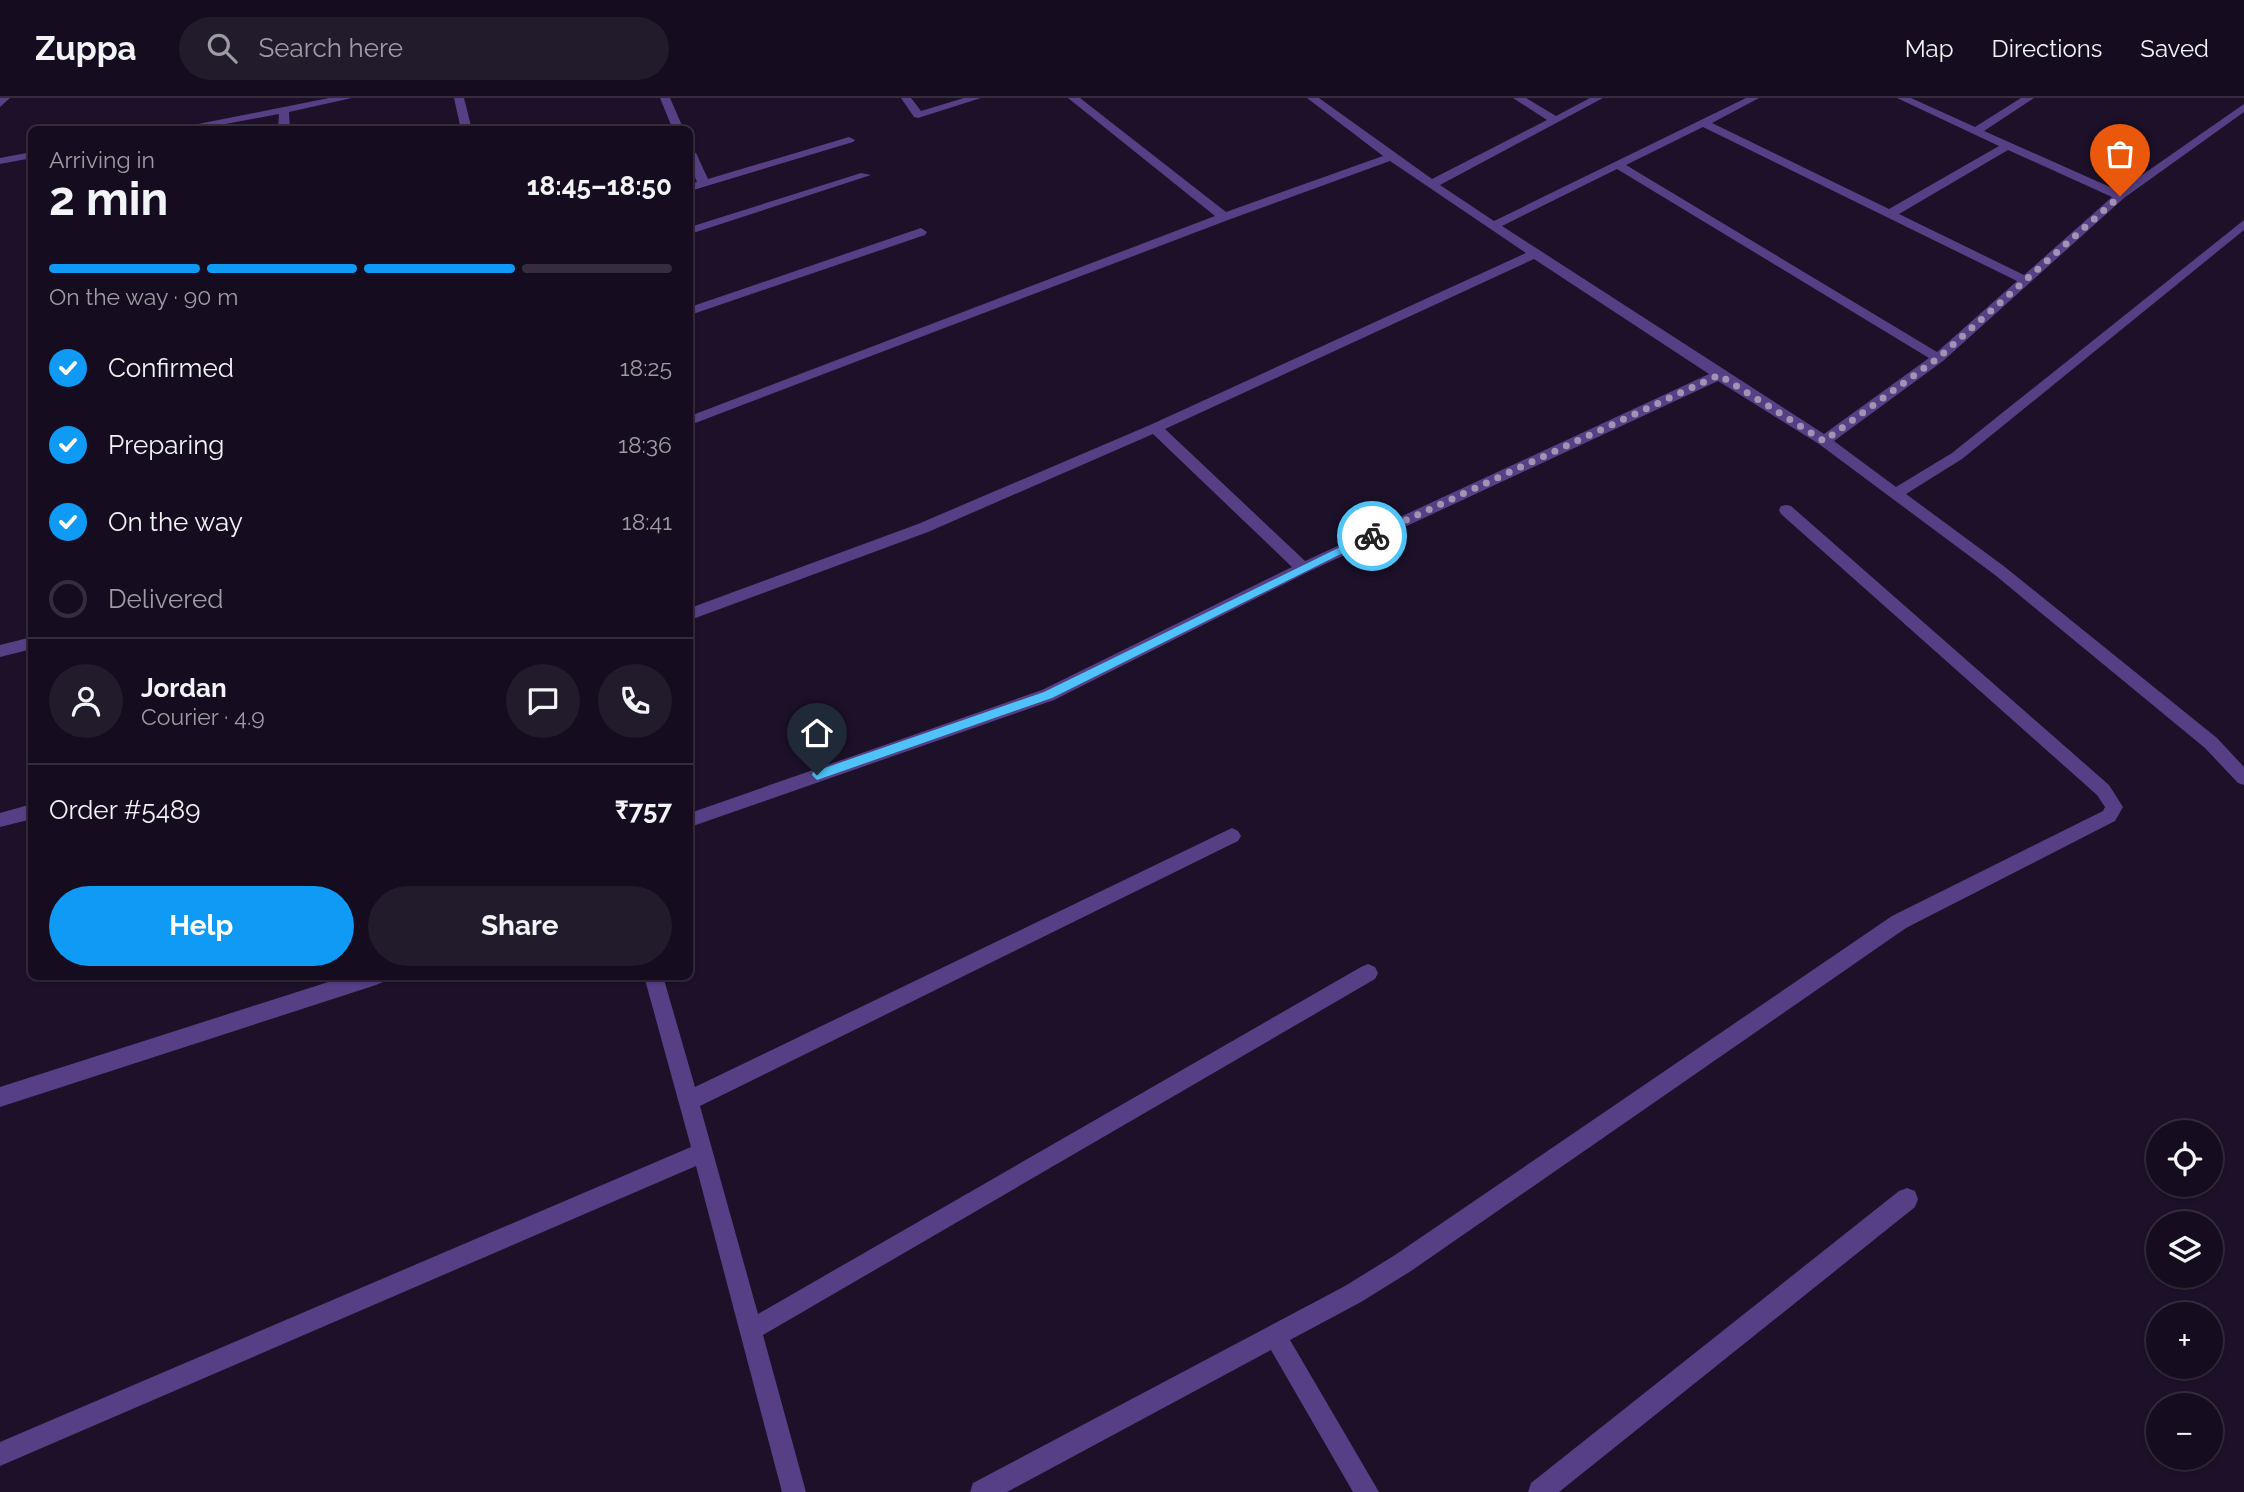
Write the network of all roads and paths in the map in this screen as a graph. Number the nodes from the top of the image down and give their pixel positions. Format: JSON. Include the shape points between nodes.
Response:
{"nodes":[{"id":1,"x":5,"y":98,"type":"edge"},
{"id":2,"x":347,"y":98,"type":"edge"},
{"id":3,"x":459,"y":98,"type":"edge"},
{"id":4,"x":665,"y":98,"type":"edge"},
{"id":5,"x":906,"y":98,"type":"edge"},
{"id":6,"x":976,"y":98,"type":"edge"},
{"id":7,"x":1073,"y":98,"type":"edge"},
{"id":8,"x":1312,"y":98,"type":"edge"},
{"id":9,"x":1518,"y":98,"type":"edge"},
{"id":10,"x":1598,"y":98,"type":"edge"},
{"id":11,"x":1754,"y":98,"type":"edge"},
{"id":12,"x":1902,"y":98,"type":"edge"},
{"id":13,"x":2029,"y":98,"type":"edge"},
{"id":14,"x":0,"y":104,"type":"edge"},
{"id":15,"x":2244,"y":107,"type":"edge"},
{"id":16,"x":284,"y":109,"type":"junction"},
{"id":17,"x":1555,"y":120,"type":"junction"},
{"id":18,"x":1703,"y":123,"type":"junction"},
{"id":19,"x":194,"y":126,"type":"edge"},
{"id":20,"x":284,"y":126,"type":"edge"},
{"id":21,"x":466,"y":126,"type":"edge"},
{"id":22,"x":677,"y":126,"type":"edge"},
{"id":23,"x":1977,"y":131,"type":"junction"},
{"id":24,"x":849,"y":140,"type":"dead end"},
{"id":25,"x":2009,"y":145,"type":"junction"},
{"id":26,"x":28,"y":156,"type":"edge"},
{"id":27,"x":1391,"y":157,"type":"junction"},
{"id":28,"x":693,"y":160,"type":"edge"},
{"id":29,"x":0,"y":161,"type":"edge"},
{"id":30,"x":1618,"y":166,"type":"junction"},
{"id":31,"x":865,"y":176,"type":"dead end"},
{"id":32,"x":704,"y":184,"type":"junction"},
{"id":33,"x":1432,"y":184,"type":"junction"},
{"id":34,"x":693,"y":187,"type":"edge"},
{"id":35,"x":2120,"y":196,"type":"junction"},
{"id":36,"x":1890,"y":214,"type":"junction"},
{"id":37,"x":1224,"y":217,"type":"junction"},
{"id":38,"x":2244,"y":224,"type":"edge"},
{"id":39,"x":1495,"y":225,"type":"junction"},
{"id":40,"x":693,"y":230,"type":"edge"},
{"id":41,"x":921,"y":232,"type":"dead end"},
{"id":42,"x":1535,"y":254,"type":"junction"},
{"id":43,"x":2025,"y":280,"type":"junction"},
{"id":44,"x":693,"y":310,"type":"edge"},
{"id":45,"x":1938,"y":358,"type":"junction"},
{"id":46,"x":1719,"y":375,"type":"junction"},
{"id":47,"x":693,"y":420,"type":"edge"},
{"id":48,"x":1155,"y":428,"type":"junction"},
{"id":49,"x":1824,"y":441,"type":"junction"},
{"id":50,"x":1896,"y":494,"type":"junction"},
{"id":51,"x":1786,"y":510,"type":"dead end"},
{"id":52,"x":1303,"y":568,"type":"junction"},
{"id":53,"x":693,"y":613,"type":"edge"},
{"id":54,"x":28,"y":644,"type":"edge"},
{"id":55,"x":0,"y":651,"type":"edge"},
{"id":56,"x":2244,"y":778,"type":"edge"},
{"id":57,"x":28,"y":812,"type":"edge"},
{"id":58,"x":693,"y":819,"type":"edge"},
{"id":59,"x":0,"y":820,"type":"edge"},
{"id":60,"x":1232,"y":836,"type":"dead end"},
{"id":61,"x":1368,"y":973,"type":"dead end"},
{"id":62,"x":364,"y":980,"type":"edge"},
{"id":63,"x":654,"y":980,"type":"edge"},
{"id":64,"x":0,"y":1097,"type":"edge"},
{"id":65,"x":688,"y":1101,"type":"junction"},
{"id":66,"x":703,"y":1152,"type":"junction"},
{"id":67,"x":1907,"y":1199,"type":"dead end"},
{"id":68,"x":751,"y":1330,"type":"junction"},
{"id":69,"x":1276,"y":1337,"type":"junction"},
{"id":70,"x":0,"y":1454,"type":"edge"},
{"id":71,"x":794,"y":1492,"type":"edge"},
{"id":72,"x":982,"y":1492,"type":"edge"},
{"id":73,"x":1367,"y":1492,"type":"edge"},
{"id":74,"x":1540,"y":1492,"type":"edge"}],
"edges":[{"from":1,"to":14,"type":"street"},
{"from":2,"to":16,"type":"street"},
{"from":3,"to":21,"type":"street"},
{"from":4,"to":22,"type":"street"},
{"from":5,"to":6,"type":"street","via":[[918,115]]},
{"from":7,"to":37,"type":"street"},
{"from":8,"to":27,"type":"street"},
{"from":9,"to":17,"type":"street"},
{"from":10,"to":17,"type":"street"},
{"from":11,"to":18,"type":"street"},
{"from":12,"to":23,"type":"street"},
{"from":13,"to":23,"type":"street"},
{"from":15,"to":35,"type":"street"},
{"from":16,"to":19,"type":"street"},
{"from":16,"to":20,"type":"street"},
{"from":17,"to":33,"type":"street"},
{"from":18,"to":30,"type":"street"},
{"from":18,"to":36,"type":"street"},
{"from":23,"to":25,"type":"street"},
{"from":24,"to":32,"type":"street"},
{"from":25,"to":35,"type":"street"},
{"from":25,"to":36,"type":"street"},
{"from":26,"to":29,"type":"street"},
{"from":27,"to":33,"type":"street"},
{"from":27,"to":37,"type":"street"},
{"from":28,"to":32,"type":"street"},
{"from":30,"to":39,"type":"street"},
{"from":30,"to":45,"type":"street"},
{"from":31,"to":40,"type":"street"},
{"from":32,"to":34,"type":"street"},
{"from":33,"to":39,"type":"street"},
{"from":35,"to":43,"type":"street"},
{"from":36,"to":43,"type":"street"},
{"from":37,"to":47,"type":"street"},
{"from":38,"to":50,"type":"street","via":[[1957,456]]},
{"from":39,"to":42,"type":"street"},
{"from":41,"to":44,"type":"street"},
{"from":42,"to":46,"type":"street"},
{"from":42,"to":48,"type":"street"},
{"from":43,"to":45,"type":"street"},
{"from":45,"to":49,"type":"street"},
{"from":46,"to":49,"type":"street"},
{"from":46,"to":52,"type":"street"},
{"from":48,"to":52,"type":"street"},
{"from":48,"to":53,"type":"street","via":[[923,528]]},
{"from":49,"to":50,"type":"street"},
{"from":50,"to":56,"type":"street","via":[[2000,571],[2190,725]]},
{"from":51,"to":69,"type":"street","via":[[2104,790],[2114,807],[2103,821],[1899,922],[1403,1263]]},
{"from":52,"to":58,"type":"street","via":[[1048,695]]},
{"from":54,"to":55,"type":"street"},
{"from":57,"to":59,"type":"street"},
{"from":60,"to":65,"type":"street"},
{"from":61,"to":68,"type":"street"},
{"from":62,"to":64,"type":"street"},
{"from":63,"to":65,"type":"street"},
{"from":65,"to":66,"type":"street"},
{"from":66,"to":68,"type":"street"},
{"from":66,"to":70,"type":"street"},
{"from":67,"to":74,"type":"street"},
{"from":68,"to":71,"type":"street"},
{"from":69,"to":72,"type":"street"},
{"from":69,"to":73,"type":"street"}]}
